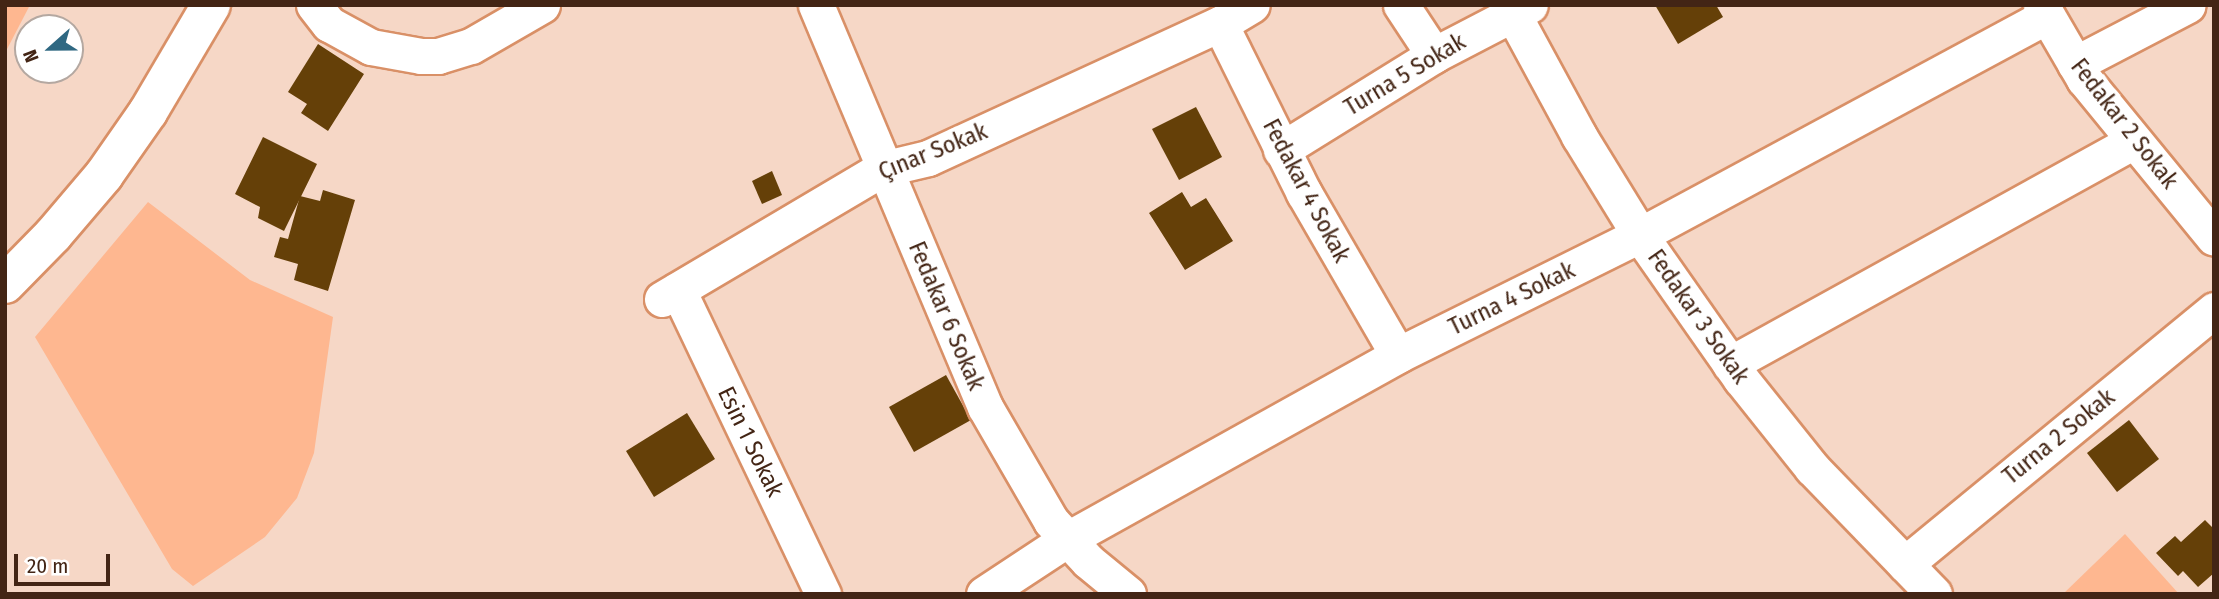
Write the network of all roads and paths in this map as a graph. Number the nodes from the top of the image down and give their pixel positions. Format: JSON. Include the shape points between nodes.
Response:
{"nodes":[{"id":1,"x":211,"y":5,"type":"edge"},
{"id":2,"x":314,"y":5,"type":"edge"},
{"id":3,"x":542,"y":5,"type":"edge"},
{"id":4,"x":816,"y":5,"type":"edge"},
{"id":5,"x":1252,"y":5,"type":"edge"},
{"id":6,"x":1401,"y":5,"type":"edge"},
{"id":7,"x":2188,"y":5,"type":"edge"},
{"id":8,"x":1517,"y":8,"type":"edge"},
{"id":9,"x":2044,"y":11,"type":"edge"},
{"id":10,"x":1220,"y":24,"type":"junction"},
{"id":11,"x":1434,"y":55,"type":"junction"},
{"id":12,"x":2075,"y":64,"type":"junction"},
{"id":13,"x":2134,"y":141,"type":"junction"},
{"id":14,"x":1281,"y":150,"type":"junction"},
{"id":15,"x":882,"y":169,"type":"junction"},
{"id":16,"x":1640,"y":235,"type":"junction"},
{"id":17,"x":2214,"y":238,"type":"edge"},
{"id":18,"x":5,"y":284,"type":"edge"},
{"id":19,"x":670,"y":295,"type":"joint"},
{"id":20,"x":2214,"y":310,"type":"edge"},
{"id":21,"x":1398,"y":355,"type":"junction"},
{"id":22,"x":1730,"y":364,"type":"junction"},
{"id":23,"x":1066,"y":540,"type":"junction"},
{"id":24,"x":1905,"y":564,"type":"junction"},
{"id":25,"x":823,"y":594,"type":"edge"},
{"id":26,"x":984,"y":594,"type":"edge"},
{"id":27,"x":1128,"y":594,"type":"edge"},
{"id":28,"x":1934,"y":594,"type":"edge"}],
"edges":[{"from":1,"to":18,"type":"main road","via":[[148,112],[104,175]]},
{"from":2,"to":3,"type":"street","via":[[329,24],[371,47],[438,56],[471,46]]},
{"from":4,"to":15,"type":"street","name":"Fedakar 6 Sokak"},
{"from":5,"to":10,"type":"street","name":"Çınar Sokak"},
{"from":6,"to":11,"type":"street"},
{"from":7,"to":12,"type":"street"},
{"from":8,"to":11,"type":"street","name":"Turna 5 Sokak"},
{"from":8,"to":16,"type":"street","name":"Fedakar 3 Sokak","via":[[1579,136]]},
{"from":9,"to":12,"type":"street","name":"Fedakar 2 Sokak"},
{"from":9,"to":16,"type":"street","name":"Turna 4 Sokak"},
{"from":10,"to":14,"type":"street","name":"Fedakar 4 Sokak"},
{"from":10,"to":15,"type":"street","name":"Çınar Sokak","via":[[928,158]]},
{"from":11,"to":14,"type":"street","name":"Turna 5 Sokak"},
{"from":12,"to":13,"type":"street","name":"Fedakar 2 Sokak"},
{"from":13,"to":17,"type":"street","name":"Fedakar 2 Sokak"},
{"from":13,"to":22,"type":"street"},
{"from":14,"to":21,"type":"street","name":"Fedakar 4 Sokak"},
{"from":15,"to":19,"type":"street","name":"Çınar Sokak"},
{"from":15,"to":23,"type":"street","name":"Fedakar 6 Sokak","via":[[985,407],[1029,488]]},
{"from":16,"to":21,"type":"street","name":"Turna 4 Sokak"},
{"from":16,"to":22,"type":"street","name":"Fedakar 3 Sokak"},
{"from":19,"to":25,"type":"street","name":"Esin 1 Sokak"},
{"from":20,"to":24,"type":"street","name":"Turna 2 Sokak"},
{"from":21,"to":23,"type":"street","name":"Turna 4 Sokak"},
{"from":22,"to":24,"type":"street","name":"Fedakar 3 Sokak","via":[[1812,468]]},
{"from":23,"to":26,"type":"street","name":"Turna 4 Sokak"},
{"from":23,"to":27,"type":"street","name":"Fedakar 6 Sokak"},
{"from":24,"to":28,"type":"street","name":"Fedakar 3 Sokak"}]}
